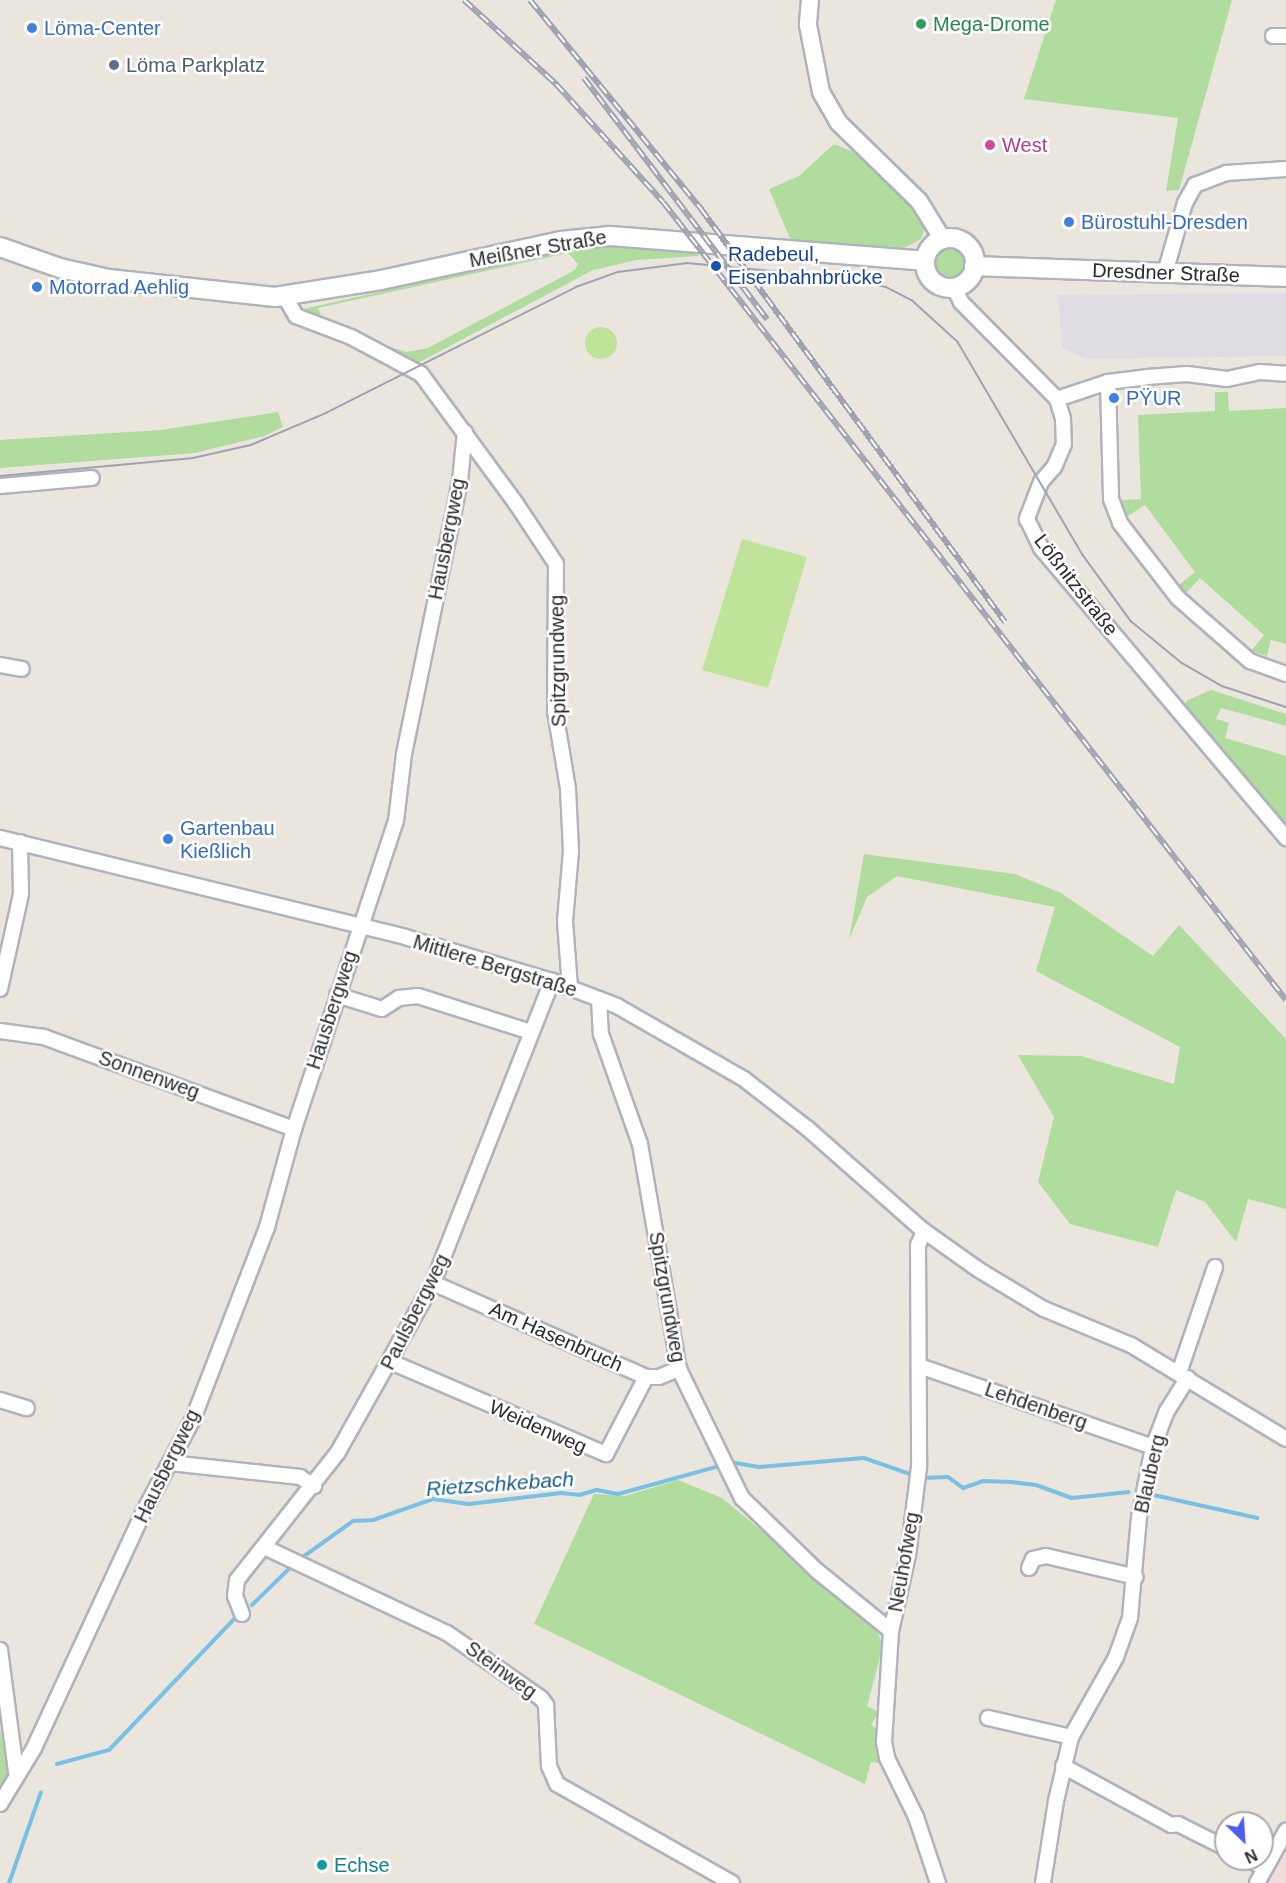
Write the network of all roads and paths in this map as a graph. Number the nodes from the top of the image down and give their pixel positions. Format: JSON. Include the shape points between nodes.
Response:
{"nodes":[{"id":1,"x":810,"y":0,"type":"edge"},
{"id":2,"x":1286,"y":169,"type":"edge"},
{"id":3,"x":943,"y":240,"type":"junction"},
{"id":4,"x":0,"y":247,"type":"edge"},
{"id":5,"x":925,"y":261,"type":"junction"},
{"id":6,"x":974,"y":266,"type":"junction"},
{"id":7,"x":1165,"y":273,"type":"junction"},
{"id":8,"x":1286,"y":277,"type":"edge"},
{"id":9,"x":954,"y":288,"type":"junction"},
{"id":10,"x":285,"y":297,"type":"junction"},
{"id":11,"x":1286,"y":374,"type":"edge"},
{"id":12,"x":1108,"y":382,"type":"junction"},
{"id":13,"x":1057,"y":399,"type":"junction"},
{"id":14,"x":465,"y":432,"type":"junction"},
{"id":15,"x":92,"y":478,"type":"dead end"},
{"id":16,"x":0,"y":486,"type":"edge"},
{"id":17,"x":0,"y":665,"type":"edge"},
{"id":18,"x":22,"y":669,"type":"dead end"},
{"id":19,"x":1286,"y":674,"type":"edge"},
{"id":20,"x":0,"y":838,"type":"edge"},
{"id":21,"x":1286,"y":838,"type":"edge"},
{"id":22,"x":20,"y":842,"type":"junction"},
{"id":23,"x":359,"y":926,"type":"junction"},
{"id":24,"x":552,"y":981,"type":"junction"},
{"id":25,"x":0,"y":988,"type":"edge"},
{"id":26,"x":570,"y":988,"type":"junction"},
{"id":27,"x":337,"y":995,"type":"junction"},
{"id":28,"x":599,"y":999,"type":"junction"},
{"id":29,"x":0,"y":1031,"type":"edge"},
{"id":30,"x":531,"y":1032,"type":"junction"},
{"id":31,"x":294,"y":1129,"type":"junction"},
{"id":32,"x":924,"y":1231,"type":"junction"},
{"id":33,"x":1215,"y":1267,"type":"dead end"},
{"id":34,"x":433,"y":1283,"type":"junction"},
{"id":35,"x":391,"y":1362,"type":"junction"},
{"id":36,"x":919,"y":1366,"type":"junction"},
{"id":37,"x":679,"y":1369,"type":"junction"},
{"id":38,"x":1183,"y":1375,"type":"junction"},
{"id":39,"x":646,"y":1377,"type":"junction"},
{"id":40,"x":0,"y":1400,"type":"edge"},
{"id":41,"x":27,"y":1408,"type":"dead end"},
{"id":42,"x":1286,"y":1439,"type":"edge"},
{"id":43,"x":1153,"y":1447,"type":"junction"},
{"id":44,"x":170,"y":1463,"type":"junction"},
{"id":45,"x":314,"y":1486,"type":"junction"},
{"id":46,"x":264,"y":1547,"type":"junction"},
{"id":47,"x":1029,"y":1568,"type":"dead end"},
{"id":48,"x":1136,"y":1577,"type":"junction"},
{"id":49,"x":242,"y":1614,"type":"dead end"},
{"id":50,"x":891,"y":1631,"type":"junction"},
{"id":51,"x":0,"y":1650,"type":"edge"},
{"id":52,"x":988,"y":1718,"type":"dead end"},
{"id":53,"x":1071,"y":1737,"type":"junction"},
{"id":54,"x":1063,"y":1767,"type":"junction"},
{"id":55,"x":16,"y":1772,"type":"junction"},
{"id":56,"x":0,"y":1804,"type":"edge"},
{"id":57,"x":1286,"y":1831,"type":"edge"},
{"id":58,"x":1214,"y":1842,"type":"edge"},
{"id":59,"x":1274,"y":1852,"type":"edge"},
{"id":60,"x":732,"y":1883,"type":"edge"},
{"id":61,"x":938,"y":1883,"type":"edge"},
{"id":62,"x":1043,"y":1883,"type":"edge"}],
"edges":[{"from":1,"to":3,"type":"street","via":[[812,61],[838,122],[919,201]]},
{"from":2,"to":7,"type":"street","via":[[1226,173],[1195,185],[1185,203]]},
{"from":3,"to":5,"type":"main road","via":[[931,248]]},
{"from":3,"to":6,"type":"main road","via":[[965,245]]},
{"from":4,"to":10,"type":"main road","name":"Meißner Straße","via":[[60,268],[109,279]]},
{"from":5,"to":9,"type":"main road","via":[[933,282]]},
{"from":5,"to":10,"type":"main road","name":"Meißner Straße","via":[[610,236],[551,243]]},
{"from":6,"to":7,"type":"main road","name":"Dresdner Straße"},
{"from":6,"to":9,"type":"main road","via":[[968,280]]},
{"from":7,"to":8,"type":"main road","name":"Dresdner Straße"},
{"from":9,"to":13,"type":"street","via":[[962,302]]},
{"from":10,"to":14,"type":"street","via":[[296,315],[351,337],[421,374]]},
{"from":11,"to":12,"type":"street","via":[[1260,372],[1227,379],[1177,375]]},
{"from":12,"to":13,"type":"street"},
{"from":12,"to":19,"type":"street","via":[[1111,499],[1120,523],[1178,598],[1250,661]]},
{"from":13,"to":21,"type":"street","name":"Lößnitzstraße","via":[[1064,444],[1054,467],[1041,482],[1027,519],[1030,527],[1041,548]]},
{"from":14,"to":23,"type":"street","name":"Hausbergweg","via":[[460,481],[404,753],[396,821]]},
{"from":14,"to":26,"type":"street","name":"Spitzgrundweg","via":[[556,564],[555,711],[568,800],[571,857],[565,921]]},
{"from":15,"to":16,"type":"street"},
{"from":17,"to":18,"type":"street"},
{"from":20,"to":22,"type":"street","name":"Mittlere Bergstraße"},
{"from":22,"to":23,"type":"street","name":"Mittlere Bergstraße"},
{"from":22,"to":25,"type":"street","via":[[21,894]]},
{"from":23,"to":24,"type":"street","name":"Mittlere Bergstraße"},
{"from":23,"to":27,"type":"street","name":"Hausbergweg"},
{"from":24,"to":26,"type":"street","name":"Mittlere Bergstraße"},
{"from":24,"to":30,"type":"street","name":"Paulsbergweg"},
{"from":26,"to":28,"type":"street","name":"Mittlere Bergstraße"},
{"from":27,"to":30,"type":"street","via":[[382,1009],[399,998],[418,996]]},
{"from":27,"to":31,"type":"street","name":"Hausbergweg"},
{"from":28,"to":32,"type":"street","name":"Mittlere Bergstraße","via":[[676,1037],[744,1079],[807,1128]]},
{"from":28,"to":37,"type":"street","name":"Spitzgrundweg","via":[[601,1034],[640,1144]]},
{"from":29,"to":31,"type":"street","name":"Sonnenweg","via":[[44,1037]]},
{"from":30,"to":34,"type":"street","name":"Paulsbergweg"},
{"from":31,"to":44,"type":"street","name":"Hausbergweg","via":[[267,1227],[193,1419]]},
{"from":32,"to":36,"type":"street","name":"Neuhofweg","via":[[918,1245]]},
{"from":32,"to":38,"type":"street","name":"Mittlere Bergstraße","via":[[1044,1309],[1131,1345]]},
{"from":33,"to":38,"type":"street","name":"Blauberg"},
{"from":34,"to":35,"type":"street","name":"Paulsbergweg"},
{"from":34,"to":39,"type":"street","name":"Am Hasenbruch"},
{"from":35,"to":39,"type":"street","name":"Weidenweg","via":[[606,1455]]},
{"from":35,"to":45,"type":"street","name":"Paulsbergweg"},
{"from":36,"to":43,"type":"street","name":"Lehdenberg"},
{"from":36,"to":50,"type":"street","name":"Neuhofweg","via":[[919,1467],[908,1555]]},
{"from":37,"to":39,"type":"street","name":"Am Hasenbruch","via":[[659,1377]]},
{"from":37,"to":50,"type":"street","name":"Spitzgrundweg","via":[[742,1498],[816,1570]]},
{"from":38,"to":42,"type":"street","name":"Mittlere Bergstraße"},
{"from":38,"to":43,"type":"street","name":"Blauberg"},
{"from":40,"to":41,"type":"street"},
{"from":43,"to":48,"type":"street","name":"Blauberg","via":[[1139,1517]]},
{"from":44,"to":45,"type":"street","via":[[300,1477]]},
{"from":44,"to":55,"type":"street","name":"Hausbergweg","via":[[34,1749]]},
{"from":45,"to":46,"type":"street","name":"Paulsbergweg"},
{"from":46,"to":49,"type":"street","name":"Paulsbergweg","via":[[237,1580],[236,1596]]},
{"from":46,"to":60,"type":"street","name":"Steinweg","via":[[447,1633],[541,1698],[546,1705],[549,1766],[557,1784]]},
{"from":47,"to":48,"type":"street","via":[[1033,1559],[1046,1556]]},
{"from":48,"to":53,"type":"street","name":"Blauberg","via":[[1122,1643]]},
{"from":50,"to":61,"type":"street","name":"Neuhofweg","via":[[884,1742],[887,1758],[916,1817]]},
{"from":51,"to":55,"type":"street"},
{"from":52,"to":53,"type":"street"},
{"from":53,"to":54,"type":"street","name":"Blauberg"},
{"from":54,"to":58,"type":"street","via":[[1162,1820]]},
{"from":54,"to":62,"type":"street","name":"Blauberg"},
{"from":55,"to":56,"type":"street","name":"Hausbergweg"},
{"from":57,"to":59,"type":"street"}]}
